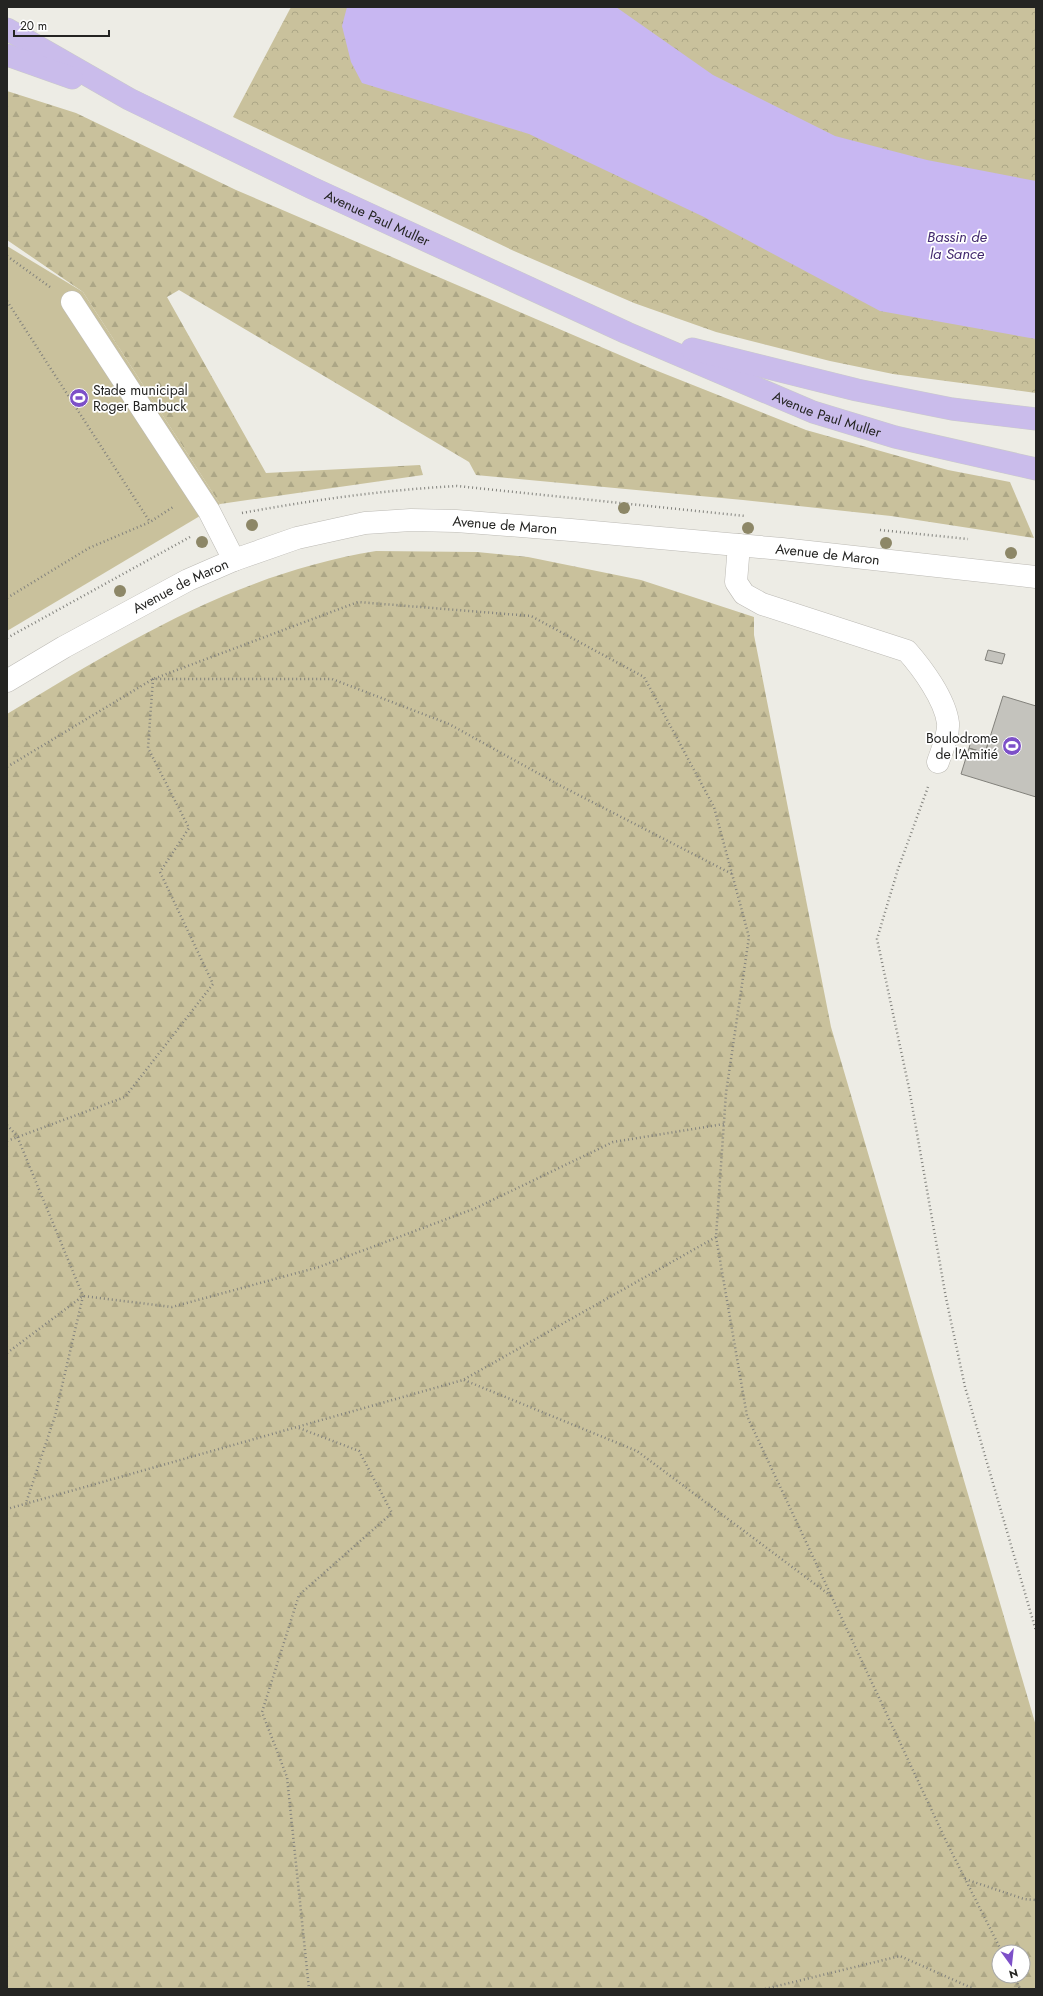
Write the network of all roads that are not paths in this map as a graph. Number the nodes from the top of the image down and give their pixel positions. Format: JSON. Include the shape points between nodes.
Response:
{"nodes":[{"id":1,"x":7,"y":29,"type":"edge"},
{"id":2,"x":7,"y":54,"type":"edge"},
{"id":3,"x":129,"y":99,"type":"junction"},
{"id":4,"x":72,"y":302,"type":"road end"},
{"id":5,"x":627,"y":333,"type":"junction"},
{"id":6,"x":1036,"y":419,"type":"edge"},
{"id":7,"x":1036,"y":469,"type":"edge"},
{"id":8,"x":739,"y":545,"type":"junction"},
{"id":9,"x":234,"y":560,"type":"junction"},
{"id":10,"x":1036,"y":577,"type":"edge"},
{"id":11,"x":7,"y":681,"type":"edge"},
{"id":12,"x":938,"y":762,"type":"road end"}],
"edges":[{"from":1,"to":3,"type":"main road","name":"Avenue Paul Muller"},
{"from":2,"to":3,"type":"main road","name":"Avenue Paul Muller"},
{"from":3,"to":5,"type":"main road","name":"Avenue Paul Muller","via":[[312,188]]},
{"from":4,"to":9,"type":"street","via":[[197,492]]},
{"from":5,"to":6,"type":"main road","name":"Avenue Paul Muller","via":[[857,390],[952,409]]},
{"from":5,"to":7,"type":"main road","name":"Avenue Paul Muller","via":[[813,412],[895,437]]},
{"from":8,"to":9,"type":"street","name":"Avenue de Maron","via":[[411,520],[331,530],[297,538]]},
{"from":8,"to":10,"type":"street","name":"Avenue de Maron"},
{"from":8,"to":12,"type":"street","via":[[736,582],[744,594],[762,604],[907,651],[921,667],[944,708],[948,724]]},
{"from":9,"to":11,"type":"street","name":"Avenue de Maron","via":[[188,580]]}]}
